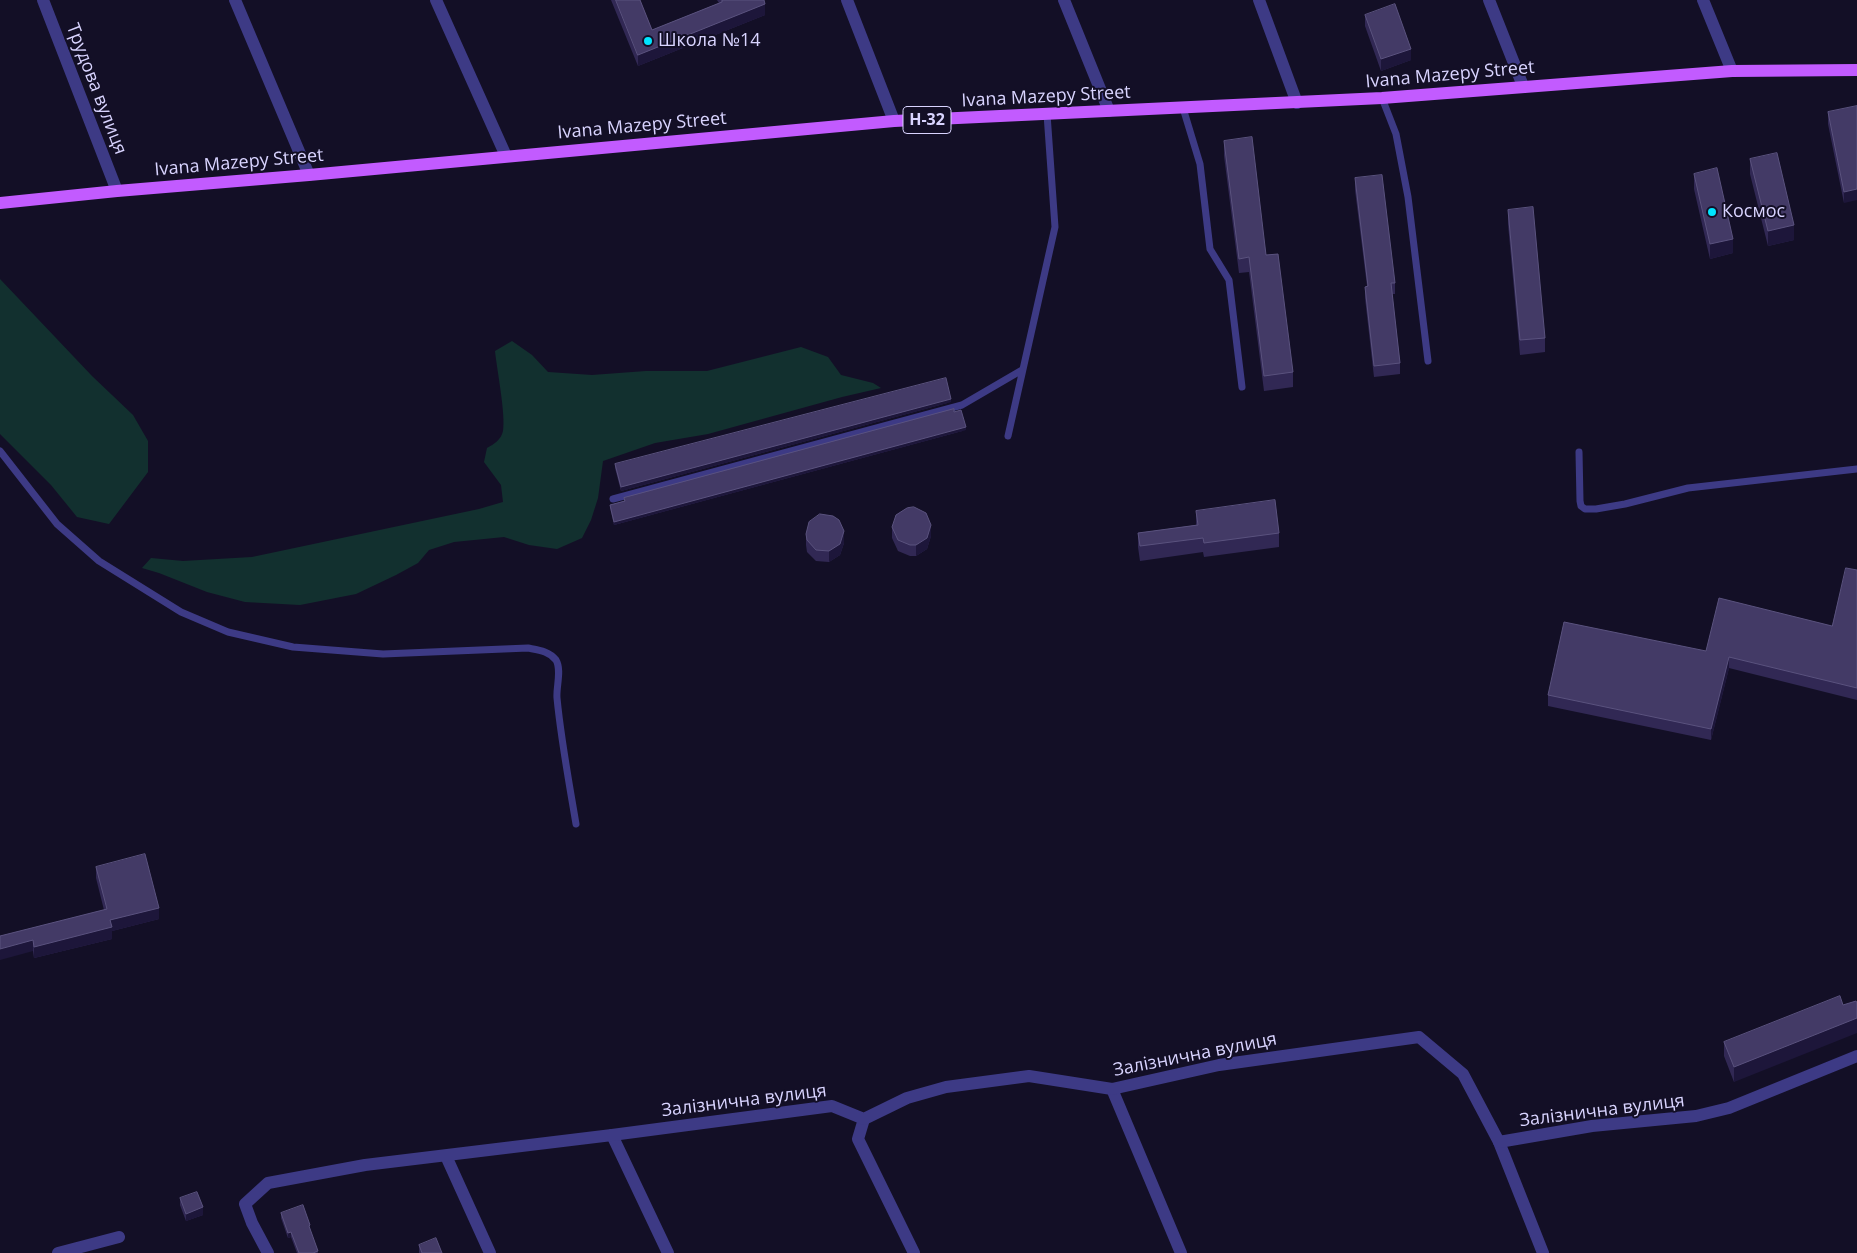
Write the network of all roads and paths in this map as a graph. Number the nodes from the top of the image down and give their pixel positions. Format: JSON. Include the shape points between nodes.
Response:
{"nodes":[{"id":1,"x":43,"y":0,"type":"edge"},
{"id":2,"x":235,"y":0,"type":"edge"},
{"id":3,"x":436,"y":0,"type":"edge"},
{"id":4,"x":848,"y":0,"type":"edge"},
{"id":5,"x":1064,"y":0,"type":"edge"},
{"id":6,"x":1259,"y":0,"type":"edge"},
{"id":7,"x":1489,"y":0,"type":"edge"},
{"id":8,"x":1703,"y":0,"type":"edge"},
{"id":9,"x":1857,"y":70,"type":"edge"},
{"id":10,"x":1732,"y":71,"type":"junction"},
{"id":11,"x":1523,"y":86,"type":"junction"},
{"id":12,"x":1382,"y":98,"type":"junction"},
{"id":13,"x":1297,"y":103,"type":"junction"},
{"id":14,"x":1183,"y":108,"type":"junction"},
{"id":15,"x":1109,"y":111,"type":"junction"},
{"id":16,"x":1046,"y":114,"type":"junction"},
{"id":17,"x":894,"y":121,"type":"junction"},
{"id":18,"x":506,"y":156,"type":"junction"},
{"id":19,"x":309,"y":175,"type":"junction"},
{"id":20,"x":117,"y":191,"type":"junction"},
{"id":21,"x":0,"y":203,"type":"edge"},
{"id":22,"x":1428,"y":360,"type":"dead end"},
{"id":23,"x":1022,"y":370,"type":"junction"},
{"id":24,"x":1242,"y":387,"type":"dead end"},
{"id":25,"x":1008,"y":436,"type":"dead end"},
{"id":26,"x":0,"y":451,"type":"edge"},
{"id":27,"x":1579,"y":452,"type":"dead end"},
{"id":28,"x":1857,"y":469,"type":"edge"},
{"id":29,"x":613,"y":499,"type":"dead end"},
{"id":30,"x":576,"y":824,"type":"dead end"},
{"id":31,"x":1857,"y":1056,"type":"edge"},
{"id":32,"x":1112,"y":1089,"type":"junction"},
{"id":33,"x":864,"y":1119,"type":"junction"},
{"id":34,"x":612,"y":1135,"type":"junction"},
{"id":35,"x":1499,"y":1142,"type":"junction"},
{"id":36,"x":446,"y":1156,"type":"junction"},
{"id":37,"x":119,"y":1237,"type":"dead end"},
{"id":38,"x":58,"y":1253,"type":"edge"},
{"id":39,"x":268,"y":1253,"type":"edge"},
{"id":40,"x":490,"y":1253,"type":"edge"},
{"id":41,"x":668,"y":1253,"type":"edge"},
{"id":42,"x":914,"y":1253,"type":"edge"},
{"id":43,"x":1181,"y":1253,"type":"edge"},
{"id":44,"x":1543,"y":1253,"type":"edge"}],
"edges":[{"from":1,"to":20,"type":"street","name":"Трудова вулиця"},
{"from":2,"to":19,"type":"street"},
{"from":3,"to":18,"type":"street"},
{"from":4,"to":17,"type":"street"},
{"from":5,"to":15,"type":"street"},
{"from":6,"to":13,"type":"street"},
{"from":7,"to":11,"type":"street"},
{"from":8,"to":10,"type":"street"},
{"from":9,"to":10,"type":"main road","name":"Ivana Mazepy Street","number":"Н-32"},
{"from":10,"to":11,"type":"main road","name":"Ivana Mazepy Street","number":"Н-32"},
{"from":11,"to":12,"type":"main road","name":"Ivana Mazepy Street","number":"Н-32"},
{"from":12,"to":13,"type":"main road","name":"Ivana Mazepy Street","number":"Н-32"},
{"from":12,"to":22,"type":"lane","via":[[1396,134],[1408,198]]},
{"from":13,"to":14,"type":"main road","name":"Ivana Mazepy Street","number":"Н-32"},
{"from":14,"to":15,"type":"main road","name":"Ivana Mazepy Street","number":"Н-32"},
{"from":14,"to":24,"type":"lane","via":[[1200,164],[1210,249],[1230,280]]},
{"from":15,"to":16,"type":"main road","name":"Ivana Mazepy Street","number":"Н-32"},
{"from":16,"to":17,"type":"main road","name":"Ivana Mazepy Street","number":"Н-32"},
{"from":16,"to":23,"type":"lane","via":[[1054,227]]},
{"from":17,"to":18,"type":"main road","name":"Ivana Mazepy Street","number":"Н-32"},
{"from":18,"to":19,"type":"main road","name":"Ivana Mazepy Street","number":"Н-32"},
{"from":19,"to":20,"type":"main road","name":"Ivana Mazepy Street","number":"Н-32"},
{"from":20,"to":21,"type":"main road","name":"Ivana Mazepy Street","number":"Н-32"},
{"from":23,"to":25,"type":"lane"},
{"from":23,"to":29,"type":"lane","via":[[962,405]]},
{"from":26,"to":30,"type":"lane","via":[[57,524],[100,561],[181,612],[228,632],[293,647],[383,654],[528,648],[547,652],[556,661],[560,725]]},
{"from":27,"to":28,"type":"lane","via":[[1580,501],[1585,509],[1625,504],[1688,488]]},
{"from":31,"to":35,"type":"street","name":"Залізнична вулиця","via":[[1729,1108],[1696,1116],[1592,1126]]},
{"from":32,"to":33,"type":"street","name":"Залізнична вулиця","via":[[1029,1076],[946,1087],[907,1098]]},
{"from":32,"to":35,"type":"street","name":"Залізнична вулиця","via":[[1219,1065],[1419,1037],[1462,1074]]},
{"from":32,"to":43,"type":"street"},
{"from":33,"to":34,"type":"street","name":"Залізнична вулиця","via":[[832,1106]]},
{"from":33,"to":42,"type":"street","via":[[858,1139]]},
{"from":34,"to":36,"type":"street","name":"Залізнична вулиця"},
{"from":34,"to":41,"type":"street"},
{"from":35,"to":44,"type":"street"},
{"from":36,"to":39,"type":"street","name":"Залізнична вулиця","via":[[365,1164],[268,1184],[245,1204]]},
{"from":36,"to":40,"type":"street"},
{"from":37,"to":38,"type":"street"}]}
